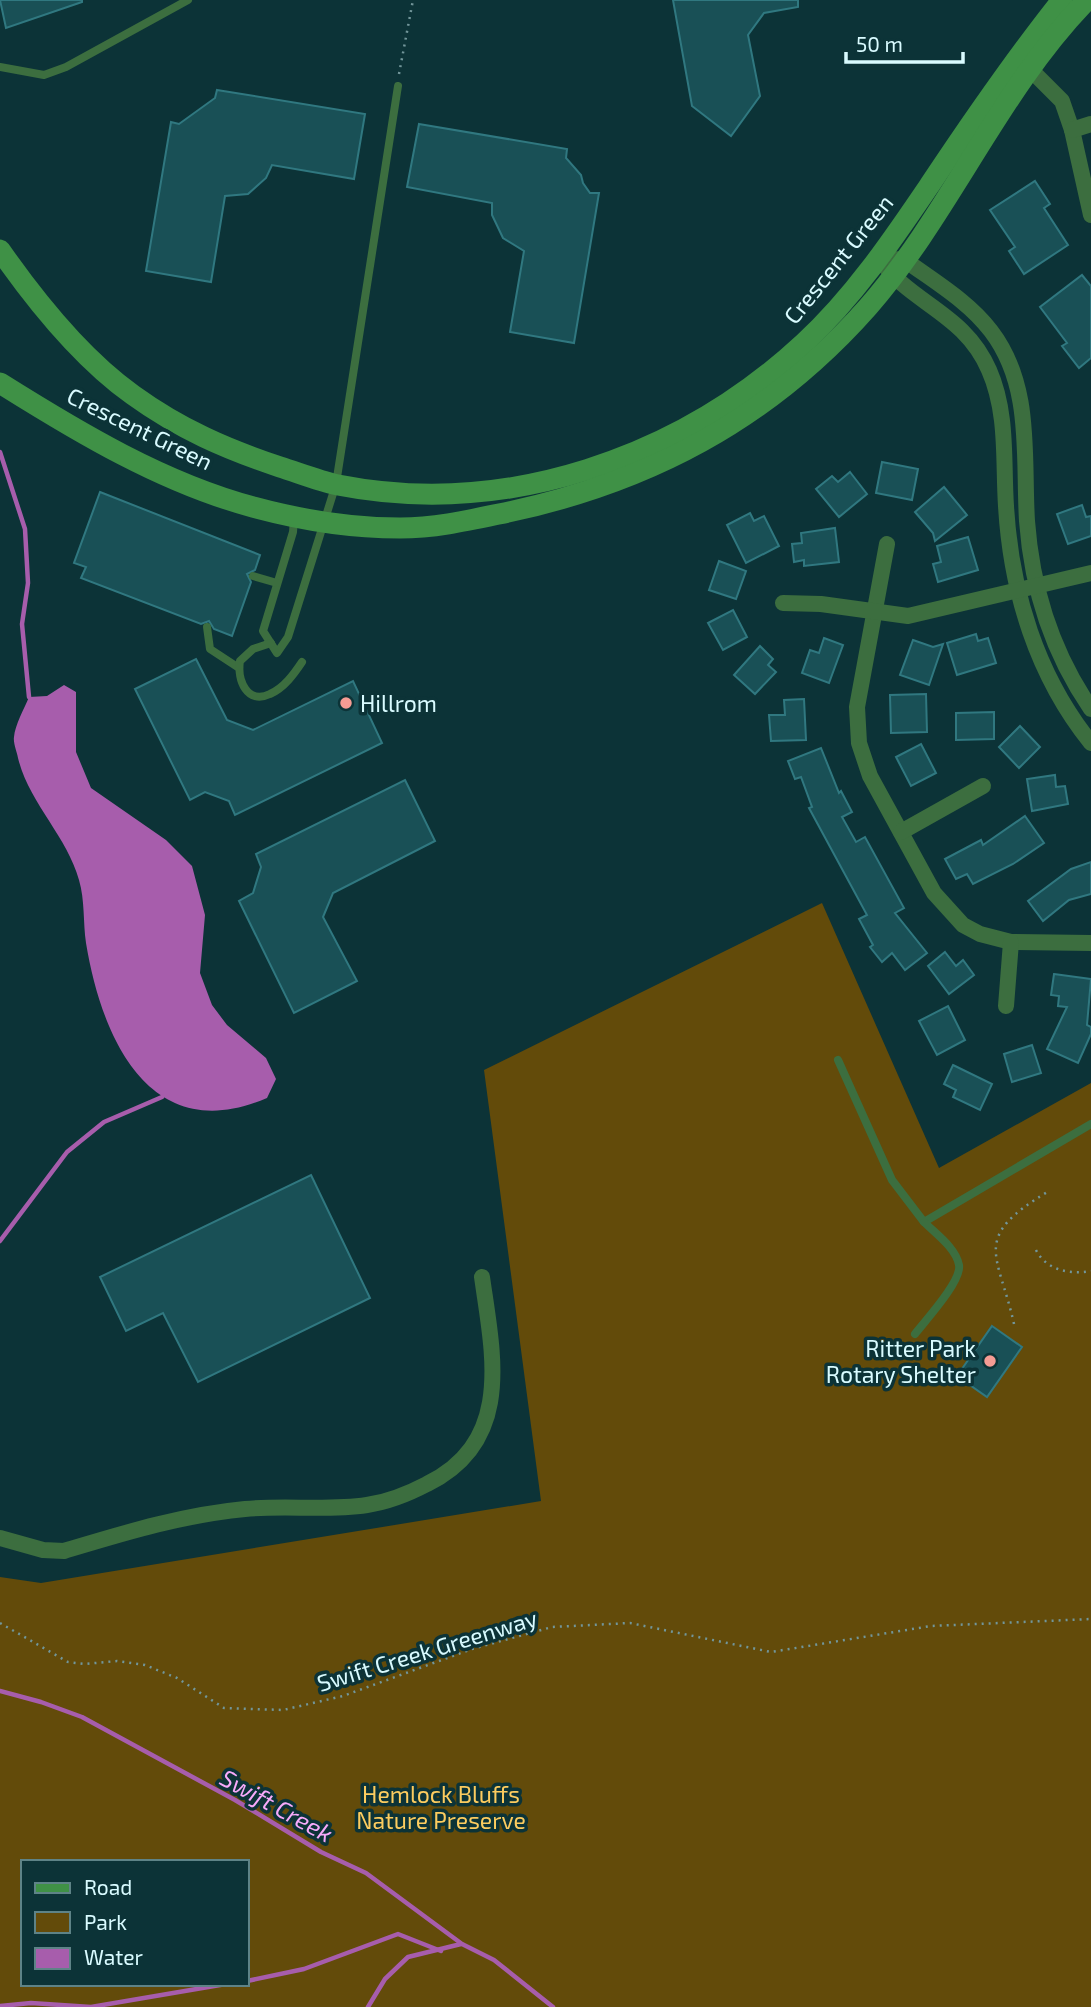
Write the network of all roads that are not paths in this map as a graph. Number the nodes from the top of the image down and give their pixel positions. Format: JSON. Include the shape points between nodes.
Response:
{"nodes":[{"id":1,"x":188,"y":0,"type":"edge"},
{"id":2,"x":1062,"y":0,"type":"edge"},
{"id":3,"x":1087,"y":0,"type":"edge"},
{"id":4,"x":1024,"y":63,"type":"junction"},
{"id":5,"x":0,"y":67,"type":"edge"},
{"id":6,"x":398,"y":82,"type":"road end"},
{"id":7,"x":1091,"y":124,"type":"edge"},
{"id":8,"x":1072,"y":130,"type":"junction"},
{"id":9,"x":1091,"y":215,"type":"edge"},
{"id":10,"x":0,"y":250,"type":"edge"},
{"id":11,"x":879,"y":258,"type":"junction"},
{"id":12,"x":898,"y":269,"type":"junction"},
{"id":13,"x":0,"y":383,"type":"edge"},
{"id":14,"x":335,"y":484,"type":"junction"},
{"id":15,"x":295,"y":517,"type":"junction"},
{"id":16,"x":324,"y":522,"type":"junction"},
{"id":17,"x":887,"y":544,"type":"dead end"},
{"id":18,"x":1091,"y":573,"type":"edge"},
{"id":19,"x":253,"y":576,"type":"dead end"},
{"id":20,"x":277,"y":583,"type":"junction"},
{"id":21,"x":1036,"y":588,"type":"junction"},
{"id":22,"x":1017,"y":591,"type":"junction"},
{"id":23,"x":783,"y":603,"type":"dead end"},
{"id":24,"x":875,"y":613,"type":"junction"},
{"id":25,"x":207,"y":627,"type":"dead end"},
{"id":26,"x":271,"y":643,"type":"junction"},
{"id":27,"x":302,"y":662,"type":"dead end"},
{"id":28,"x":239,"y":668,"type":"junction"},
{"id":29,"x":1091,"y":709,"type":"edge"},
{"id":30,"x":1091,"y":743,"type":"edge"},
{"id":31,"x":983,"y":786,"type":"dead end"},
{"id":32,"x":901,"y":832,"type":"junction"},
{"id":33,"x":1011,"y":942,"type":"junction"},
{"id":34,"x":1091,"y":943,"type":"edge"},
{"id":35,"x":1006,"y":1006,"type":"dead end"},
{"id":36,"x":838,"y":1060,"type":"dead end"},
{"id":37,"x":1091,"y":1124,"type":"edge"},
{"id":38,"x":924,"y":1222,"type":"junction"},
{"id":39,"x":482,"y":1277,"type":"dead end"},
{"id":40,"x":915,"y":1334,"type":"dead end"},
{"id":41,"x":0,"y":1538,"type":"edge"}],
"edges":[{"from":1,"to":5,"type":"lane","via":[[44,75]]},
{"from":2,"to":4,"type":"street","name":"Crescent Green"},
{"from":3,"to":4,"type":"street","name":"Crescent Green"},
{"from":4,"to":8,"type":"street","via":[[1062,101]]},
{"from":4,"to":11,"type":"street","name":"Crescent Green"},
{"from":4,"to":12,"type":"street","name":"Crescent Green"},
{"from":6,"to":14,"type":"lane"},
{"from":7,"to":8,"type":"street"},
{"from":8,"to":9,"type":"street"},
{"from":10,"to":14,"type":"street","name":"Crescent Green","via":[[27,288],[85,352],[131,394],[223,448]]},
{"from":11,"to":12,"type":"street"},
{"from":11,"to":14,"type":"street","name":"Crescent Green","via":[[805,343],[760,379],[681,429],[587,472],[524,487],[457,494],[395,493]]},
{"from":12,"to":16,"type":"street","name":"Crescent Green","via":[[841,335],[780,390],[704,443],[642,472],[553,501],[440,526]]},
{"from":12,"to":21,"type":"street","via":[[975,312],[1012,368],[1023,408],[1027,522]]},
{"from":12,"to":22,"type":"street","via":[[977,347],[992,377],[1001,411],[1006,508]]},
{"from":13,"to":15,"type":"street","name":"Crescent Green","via":[[164,474],[228,499]]},
{"from":14,"to":16,"type":"lane"},
{"from":15,"to":16,"type":"street","name":"Crescent Green"},
{"from":15,"to":20,"type":"lane"},
{"from":16,"to":26,"type":"lane","via":[[288,637],[277,653]]},
{"from":17,"to":24,"type":"street"},
{"from":18,"to":21,"type":"street"},
{"from":19,"to":20,"type":"lane"},
{"from":20,"to":26,"type":"lane","via":[[262,631]]},
{"from":21,"to":22,"type":"street"},
{"from":21,"to":29,"type":"street","via":[[1060,659]]},
{"from":22,"to":24,"type":"street","via":[[908,615]]},
{"from":22,"to":30,"type":"street","via":[[1048,676]]},
{"from":23,"to":24,"type":"street"},
{"from":24,"to":32,"type":"street","via":[[857,726],[870,776]]},
{"from":25,"to":28,"type":"lane","via":[[210,649]]},
{"from":26,"to":28,"type":"lane","via":[[253,649]]},
{"from":27,"to":28,"type":"lane","via":[[289,681],[269,695],[246,691]]},
{"from":31,"to":32,"type":"street"},
{"from":32,"to":33,"type":"street","via":[[934,893],[954,917],[979,934]]},
{"from":33,"to":34,"type":"street"},
{"from":33,"to":35,"type":"street"},
{"from":36,"to":38,"type":"lane","via":[[892,1181]]},
{"from":37,"to":38,"type":"lane"},
{"from":38,"to":40,"type":"lane","via":[[952,1251],[959,1266],[957,1278]]},
{"from":39,"to":41,"type":"street","via":[[493,1368],[489,1415],[472,1449],[439,1478],[414,1491],[366,1505],[265,1507],[192,1515],[64,1551]]}]}
